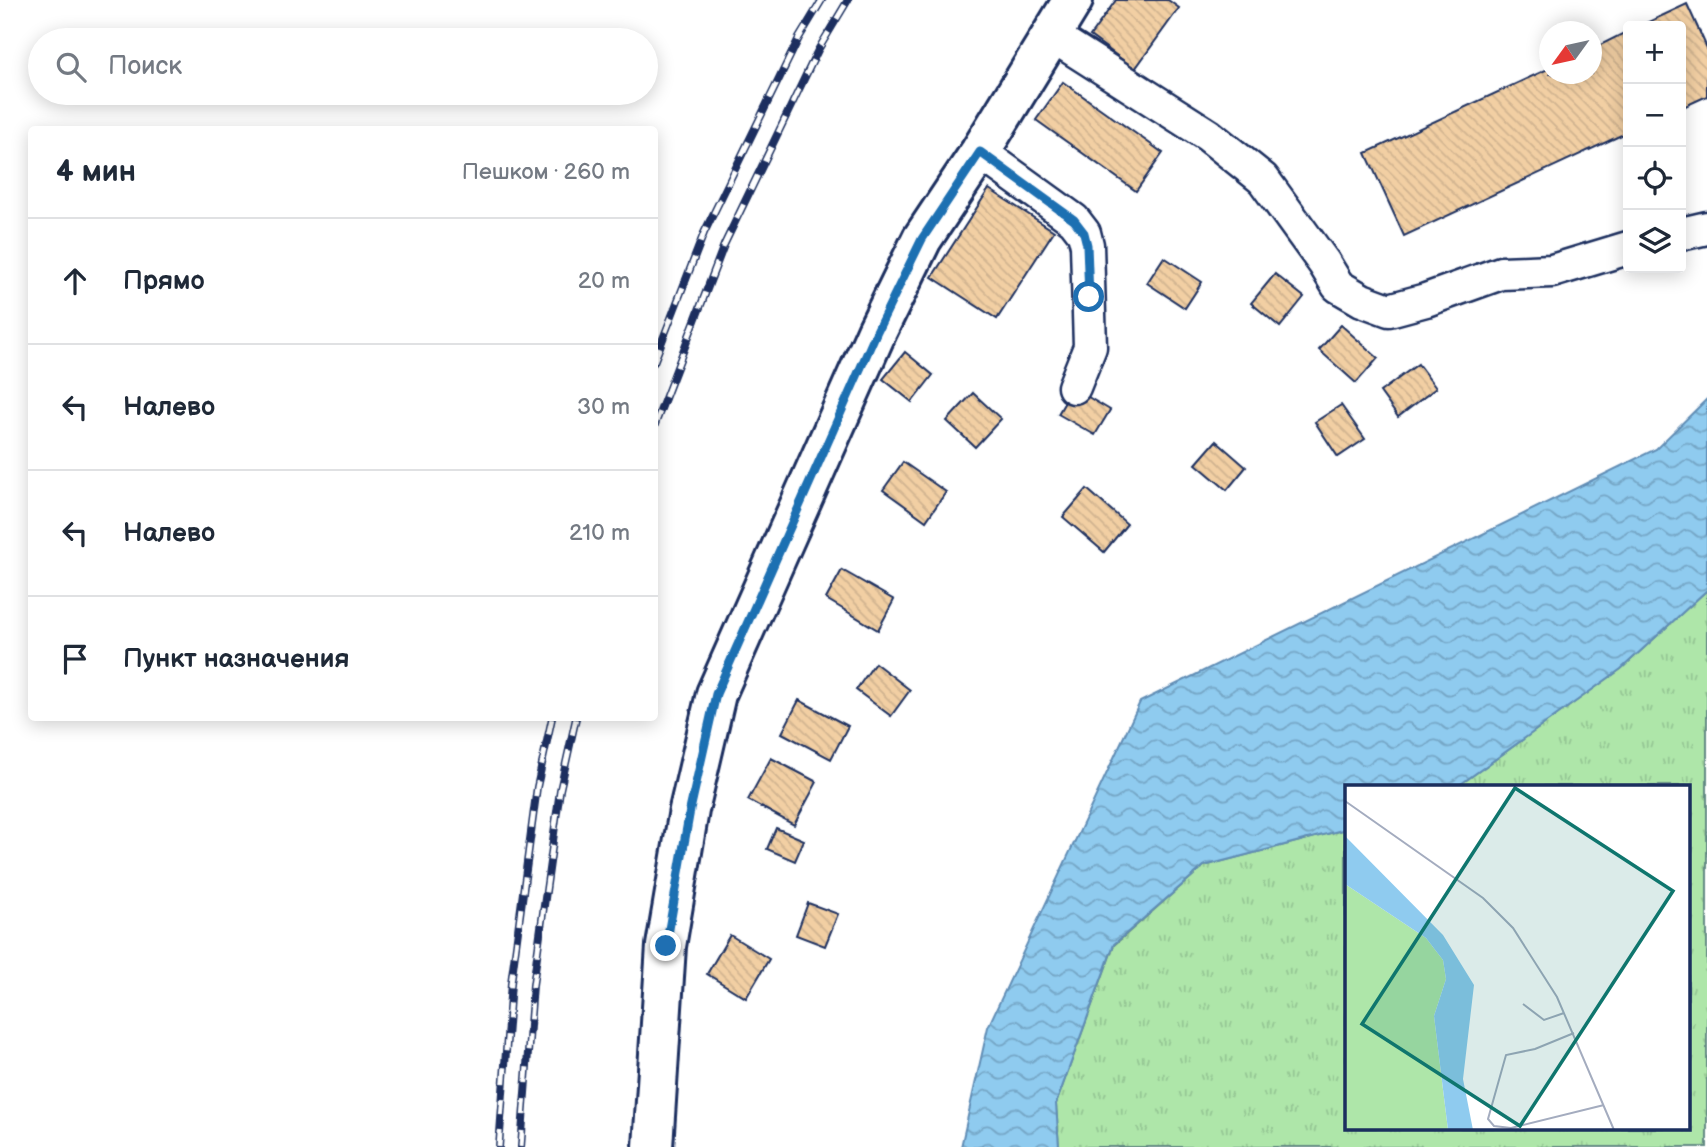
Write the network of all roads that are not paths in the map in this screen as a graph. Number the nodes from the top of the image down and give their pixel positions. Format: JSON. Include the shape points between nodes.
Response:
{"nodes":[{"id":1,"x":1073,"y":0,"type":"edge"},
{"id":2,"x":1051,"y":35,"type":"junction"},
{"id":3,"x":980,"y":152,"type":"junction"},
{"id":4,"x":1707,"y":228,"type":"edge"},
{"id":5,"x":1686,"y":233,"type":"edge"},
{"id":6,"x":1623,"y":250,"type":"edge"},
{"id":7,"x":1074,"y":387,"type":"dead end"},
{"id":8,"x":653,"y":1147,"type":"edge"}],
"edges":[{"from":1,"to":2,"type":"street"},
{"from":2,"to":3,"type":"street"},
{"from":2,"to":6,"type":"street","via":[[1208,135],[1263,179],[1338,286],[1362,300],[1389,310],[1501,273],[1552,271]]},
{"from":3,"to":7,"type":"street","via":[[1074,220],[1084,233],[1090,347]]},
{"from":3,"to":8,"type":"street","via":[[922,239],[877,331],[716,694],[666,946]]},
{"from":4,"to":5,"type":"street"}]}
